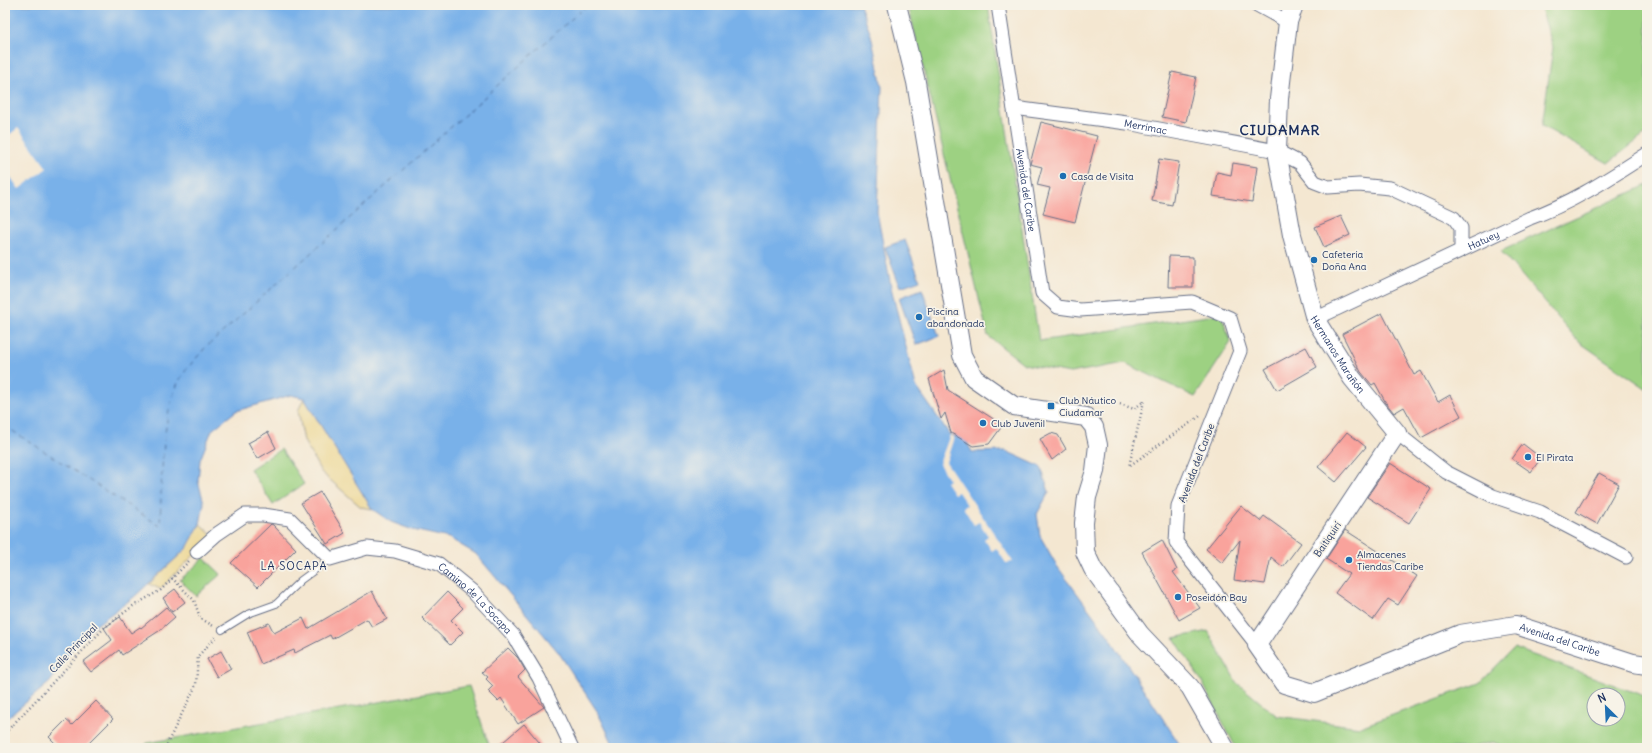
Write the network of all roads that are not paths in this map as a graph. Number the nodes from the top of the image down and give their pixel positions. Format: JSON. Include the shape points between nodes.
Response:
{"nodes":[{"id":1,"x":898,"y":5,"type":"edge"},
{"id":2,"x":998,"y":5,"type":"edge"},
{"id":3,"x":1257,"y":5,"type":"edge"},
{"id":4,"x":1294,"y":5,"type":"edge"},
{"id":5,"x":1288,"y":22,"type":"junction"},
{"id":6,"x":1014,"y":108,"type":"junction"},
{"id":7,"x":1277,"y":151,"type":"junction"},
{"id":8,"x":1647,"y":154,"type":"edge"},
{"id":9,"x":1461,"y":250,"type":"junction"},
{"id":10,"x":1316,"y":319,"type":"junction"},
{"id":11,"x":1396,"y":433,"type":"junction"},
{"id":12,"x":197,"y":552,"type":"road end"},
{"id":13,"x":1626,"y":557,"type":"dead end"},
{"id":14,"x":330,"y":559,"type":"junction"},
{"id":15,"x":222,"y":630,"type":"road end"},
{"id":16,"x":1256,"y":645,"type":"junction"},
{"id":17,"x":1647,"y":666,"type":"edge"},
{"id":18,"x":572,"y":748,"type":"edge"},
{"id":19,"x":1225,"y":748,"type":"edge"}],
"edges":[{"from":1,"to":19,"type":"street","via":[[916,82],[962,355],[974,378],[1014,406],[1086,417],[1094,427],[1098,445],[1095,471],[1087,498],[1084,523],[1085,552],[1093,569],[1140,634],[1190,687]]},
{"from":2,"to":6,"type":"street","name":"Avenida del Caribe"},
{"from":3,"to":5,"type":"street"},
{"from":4,"to":5,"type":"street","name":"Hermanos Marañón"},
{"from":5,"to":7,"type":"street","name":"Hermanos Marañón","via":[[1279,99]]},
{"from":6,"to":7,"type":"street","name":"Merrimac","via":[[1127,123]]},
{"from":6,"to":16,"type":"street","name":"Avenida del Caribe","via":[[1042,293],[1058,307],[1080,310],[1192,302],[1230,318],[1240,351],[1178,506],[1176,542]]},
{"from":7,"to":9,"type":"street","name":"Merrimac","via":[[1300,163],[1315,182],[1328,188],[1390,188],[1454,218],[1461,228]]},
{"from":7,"to":10,"type":"street","name":"Hermanos Marañón","via":[[1292,235]]},
{"from":8,"to":9,"type":"street","name":"Hatuey","via":[[1559,208],[1530,218]]},
{"from":9,"to":10,"type":"street","name":"Hatuey"},
{"from":10,"to":11,"type":"street","name":"Hermanos Marañón","via":[[1352,378]]},
{"from":11,"to":13,"type":"street","name":"Hermanos Marañón","via":[[1446,472],[1493,496],[1540,512]]},
{"from":11,"to":16,"type":"street","name":"Baitiquirí"},
{"from":12,"to":14,"type":"street","via":[[217,534],[245,515],[263,515],[290,519]]},
{"from":14,"to":15,"type":"lane","via":[[301,580],[276,604],[248,614]]},
{"from":14,"to":18,"type":"street","name":"Camino de La Socapa","via":[[367,548],[395,551],[438,564],[472,591],[513,635],[539,678]]},
{"from":16,"to":17,"type":"street","name":"Avenida del Caribe","via":[[1284,684],[1314,692],[1460,634],[1516,625]]}]}
